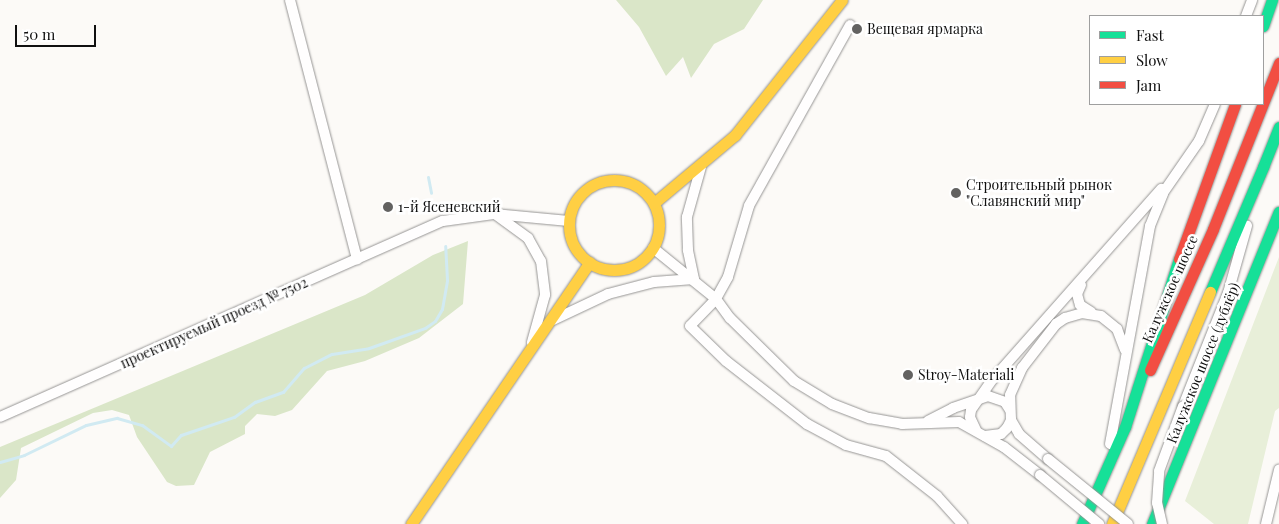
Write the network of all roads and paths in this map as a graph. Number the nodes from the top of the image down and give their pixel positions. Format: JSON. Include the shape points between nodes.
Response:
{"nodes":[{"id":1,"x":290,"y":0,"type":"edge"},
{"id":2,"x":842,"y":0,"type":"edge"},
{"id":3,"x":1252,"y":0,"type":"edge"},
{"id":4,"x":1272,"y":0,"type":"edge"},
{"id":5,"x":1246,"y":15,"type":"edge"},
{"id":6,"x":1264,"y":23,"type":"edge"},
{"id":7,"x":850,"y":25,"type":"dead end"},
{"id":8,"x":1279,"y":63,"type":"edge"},
{"id":9,"x":1264,"y":101,"type":"edge"},
{"id":10,"x":1215,"y":105,"type":"edge"},
{"id":11,"x":1235,"y":105,"type":"edge"},
{"id":12,"x":1262,"y":105,"type":"edge"},
{"id":13,"x":1279,"y":127,"type":"edge"},
{"id":14,"x":701,"y":167,"type":"junction"},
{"id":15,"x":1263,"y":167,"type":"junction"},
{"id":16,"x":1178,"y":171,"type":"junction"},
{"id":17,"x":654,"y":203,"type":"junction"},
{"id":18,"x":1279,"y":212,"type":"edge"},
{"id":19,"x":494,"y":214,"type":"junction"},
{"id":20,"x":569,"y":221,"type":"junction"},
{"id":21,"x":653,"y":248,"type":"junction"},
{"id":22,"x":357,"y":259,"type":"junction"},
{"id":23,"x":590,"y":262,"type":"junction"},
{"id":24,"x":1085,"y":277,"type":"junction"},
{"id":25,"x":694,"y":279,"type":"junction"},
{"id":26,"x":716,"y":300,"type":"junction"},
{"id":27,"x":1094,"y":313,"type":"junction"},
{"id":28,"x":548,"y":322,"type":"junction"},
{"id":29,"x":530,"y":348,"type":"junction"},
{"id":30,"x":1126,"y":359,"type":"junction"},
{"id":31,"x":980,"y":399,"type":"junction"},
{"id":32,"x":1010,"y":415,"type":"junction"},
{"id":33,"x":0,"y":417,"type":"edge"},
{"id":34,"x":922,"y":424,"type":"junction"},
{"id":35,"x":1125,"y":427,"type":"junction"},
{"id":36,"x":980,"y":433,"type":"junction"},
{"id":37,"x":1279,"y":470,"type":"edge"},
{"id":38,"x":1105,"y":471,"type":"junction"},
{"id":39,"x":411,"y":524,"type":"edge"},
{"id":40,"x":962,"y":524,"type":"edge"},
{"id":41,"x":1082,"y":524,"type":"edge"},
{"id":42,"x":1099,"y":524,"type":"edge"},
{"id":43,"x":1112,"y":524,"type":"edge"},
{"id":44,"x":1128,"y":524,"type":"edge"},
{"id":45,"x":1152,"y":524,"type":"edge"},
{"id":46,"x":1162,"y":524,"type":"edge"},
{"id":47,"x":1266,"y":524,"type":"edge"}],
"edges":[{"from":1,"to":22,"type":"street"},
{"from":2,"to":14,"type":"main road","via":[[758,110]]},
{"from":3,"to":5,"type":"street"},
{"from":4,"to":6,"type":"main road"},
{"from":7,"to":26,"type":"street","via":[[749,206],[728,277]]},
{"from":8,"to":9,"type":"main road","name":"Калужское шоссе"},
{"from":10,"to":16,"type":"street","via":[[1199,141]]},
{"from":11,"to":35,"type":"main road","via":[[1172,277]]},
{"from":12,"to":35,"type":"main road","name":"Калужское шоссе","via":[[1213,229]]},
{"from":13,"to":15,"type":"main road"},
{"from":14,"to":17,"type":"main road"},
{"from":14,"to":25,"type":"street","via":[[687,217],[688,250]]},
{"from":15,"to":43,"type":"main road"},
{"from":15,"to":46,"type":"street","bridge":true,"via":[[1228,293],[1158,471],[1157,503]]},
{"from":16,"to":24,"type":"street"},
{"from":16,"to":30,"type":"street","via":[[1163,193],[1150,226]]},
{"from":17,"to":20,"type":"main road","via":[[635,184],[609,180],[592,185],[579,197]]},
{"from":17,"to":21,"type":"main road","via":[[660,226]]},
{"from":18,"to":45,"type":"main road","name":"Калужское шоссе (дублёр)","via":[[1239,318]]},
{"from":19,"to":20,"type":"street","name":"проектируемый проезд № 7502"},
{"from":19,"to":22,"type":"street","name":"проектируемый проезд № 7502","via":[[456,217]]},
{"from":19,"to":29,"type":"street","via":[[528,238],[541,261],[545,295]]},
{"from":20,"to":23,"type":"main road","via":[[574,244]]},
{"from":21,"to":23,"type":"main road","via":[[641,261],[624,269],[607,269]]},
{"from":21,"to":25,"type":"street"},
{"from":22,"to":33,"type":"street","name":"проектируемый проезд № 7502"},
{"from":23,"to":28,"type":"main road"},
{"from":24,"to":27,"type":"street","via":[[1078,300],[1083,309]]},
{"from":24,"to":31,"type":"street","via":[[1008,362]]},
{"from":25,"to":26,"type":"street"},
{"from":25,"to":28,"type":"street","via":[[654,282],[608,294],[580,304]]},
{"from":26,"to":34,"type":"street","via":[[794,381],[832,404],[869,418]]},
{"from":26,"to":40,"type":"street","via":[[690,326],[726,361],[807,424],[846,445],[886,456],[937,496]]},
{"from":27,"to":30,"type":"street","via":[[1117,330]]},
{"from":27,"to":32,"type":"street","via":[[1075,314],[1056,324],[1013,385]]},
{"from":28,"to":29,"type":"main road"},
{"from":29,"to":39,"type":"main road"},
{"from":30,"to":38,"type":"street"},
{"from":31,"to":32,"type":"street","via":[[998,397]]},
{"from":31,"to":34,"type":"street"},
{"from":31,"to":36,"type":"street","via":[[970,418]]},
{"from":32,"to":36,"type":"street","via":[[1001,434]]},
{"from":32,"to":44,"type":"street","bridge":true,"via":[[1019,434]]},
{"from":34,"to":36,"type":"street","via":[[959,422]]},
{"from":35,"to":38,"type":"main road","name":"Калужское шоссе"},
{"from":36,"to":42,"type":"street","bridge":true},
{"from":37,"to":47,"type":"street"},
{"from":38,"to":41,"type":"main road","name":"Калужское шоссе"}]}
